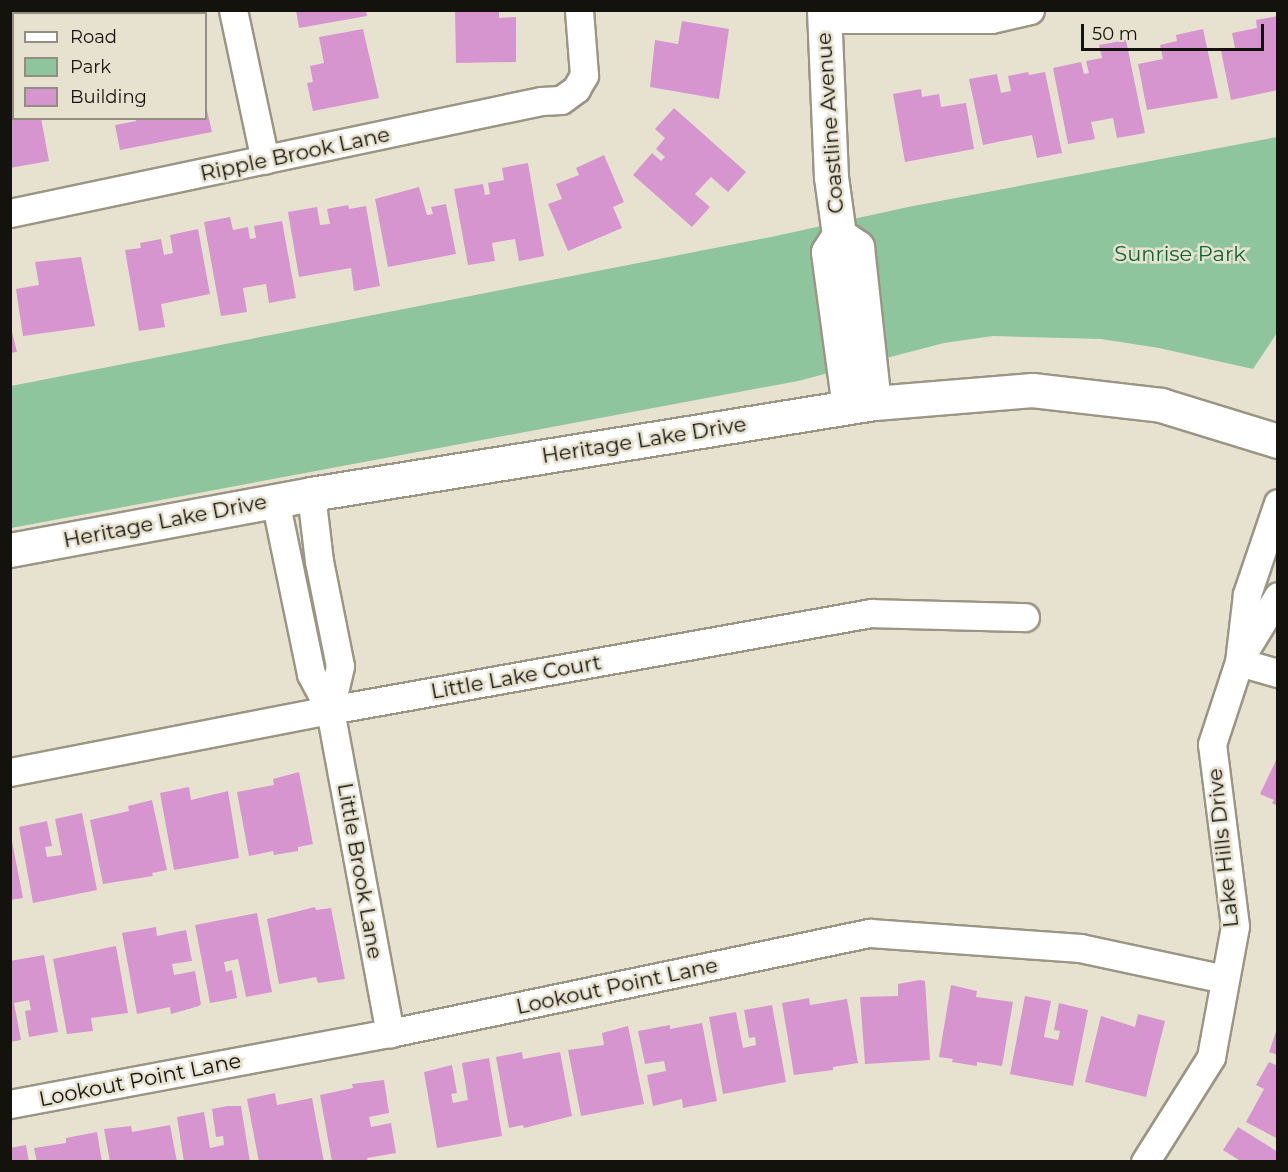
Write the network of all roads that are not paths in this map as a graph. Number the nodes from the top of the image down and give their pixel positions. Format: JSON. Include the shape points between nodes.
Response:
{"nodes":[{"id":1,"x":233,"y":10,"type":"edge"},
{"id":2,"x":579,"y":10,"type":"edge"},
{"id":3,"x":1030,"y":10,"type":"edge"},
{"id":4,"x":823,"y":15,"type":"edge"},
{"id":5,"x":265,"y":160,"type":"junction"},
{"id":6,"x":10,"y":213,"type":"edge"},
{"id":7,"x":861,"y":405,"type":"junction"},
{"id":8,"x":1278,"y":441,"type":"edge"},
{"id":9,"x":311,"y":494,"type":"junction"},
{"id":10,"x":274,"y":500,"type":"junction"},
{"id":11,"x":1278,"y":503,"type":"edge"},
{"id":12,"x":10,"y":550,"type":"edge"},
{"id":13,"x":1278,"y":596,"type":"edge"},
{"id":14,"x":1025,"y":617,"type":"dead end"},
{"id":15,"x":1239,"y":662,"type":"junction"},
{"id":16,"x":1278,"y":673,"type":"edge"},
{"id":17,"x":330,"y":710,"type":"junction"},
{"id":18,"x":10,"y":772,"type":"edge"},
{"id":19,"x":1226,"y":980,"type":"junction"},
{"id":20,"x":390,"y":1033,"type":"junction"},
{"id":21,"x":10,"y":1104,"type":"edge"},
{"id":22,"x":1145,"y":1161,"type":"edge"}],
"edges":[{"from":1,"to":5,"type":"street"},
{"from":2,"to":5,"type":"street","name":"Ripple Brook Lane","via":[[584,75],[576,89],[561,100]]},
{"from":3,"to":4,"type":"street","via":[[991,19]]},
{"from":4,"to":7,"type":"street","name":"Coastline Avenue","via":[[831,177],[839,235],[857,247]]},
{"from":5,"to":6,"type":"street","name":"Ripple Brook Lane"},
{"from":7,"to":8,"type":"street","name":"Heritage Lake Drive","via":[[1032,390],[1161,405]]},
{"from":7,"to":9,"type":"street","name":"Heritage Lake Drive"},
{"from":9,"to":10,"type":"street","name":"Heritage Lake Drive"},
{"from":9,"to":17,"type":"street","name":"Little Brook Lane","via":[[340,666]]},
{"from":10,"to":12,"type":"street","name":"Heritage Lake Drive"},
{"from":10,"to":17,"type":"street","name":"Little Brook Lane","via":[[311,674]]},
{"from":11,"to":15,"type":"street","name":"Lake Hills Drive","via":[[1247,594]]},
{"from":13,"to":15,"type":"street","name":"Lake Hills Drive"},
{"from":14,"to":17,"type":"street","name":"Little Lake Court","via":[[871,613]]},
{"from":15,"to":16,"type":"street"},
{"from":15,"to":19,"type":"street","name":"Lake Hills Drive","via":[[1212,744],[1235,926]]},
{"from":17,"to":18,"type":"street","name":"Little Lake Court"},
{"from":17,"to":20,"type":"street","name":"Little Brook Lane"},
{"from":19,"to":20,"type":"street","name":"Lookout Point Lane","via":[[1080,948],[870,933]]},
{"from":19,"to":22,"type":"street","name":"Lake Hills Drive","via":[[1211,1057]]},
{"from":20,"to":21,"type":"street","name":"Lookout Point Lane"}]}
